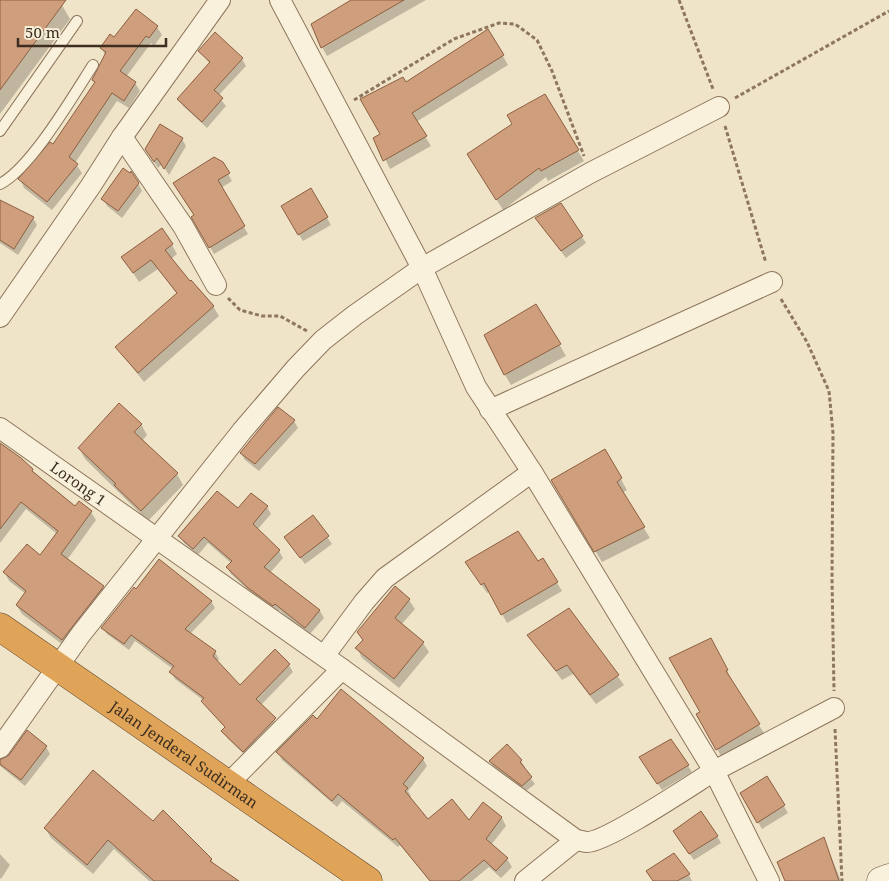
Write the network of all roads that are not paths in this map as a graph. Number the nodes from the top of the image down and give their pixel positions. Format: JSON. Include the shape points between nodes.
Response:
{"nodes":[{"id":1,"x":220,"y":0,"type":"edge"},
{"id":2,"x":280,"y":0,"type":"edge"},
{"id":3,"x":78,"y":21,"type":"dead end"},
{"id":4,"x":93,"y":66,"type":"dead end"},
{"id":5,"x":720,"y":107,"type":"road end"},
{"id":6,"x":0,"y":131,"type":"edge"},
{"id":7,"x":122,"y":137,"type":"junction"},
{"id":8,"x":0,"y":184,"type":"edge"},
{"id":9,"x":422,"y":268,"type":"junction"},
{"id":10,"x":772,"y":282,"type":"road end"},
{"id":11,"x":216,"y":285,"type":"road end"},
{"id":12,"x":0,"y":317,"type":"edge"},
{"id":13,"x":490,"y":410,"type":"junction"},
{"id":14,"x":0,"y":428,"type":"edge"},
{"id":15,"x":532,"y":472,"type":"junction"},
{"id":16,"x":157,"y":539,"type":"junction"},
{"id":17,"x":0,"y":627,"type":"edge"},
{"id":18,"x":324,"y":656,"type":"junction"},
{"id":19,"x":59,"y":666,"type":"junction"},
{"id":20,"x":342,"y":669,"type":"junction"},
{"id":21,"x":834,"y":708,"type":"road end"},
{"id":22,"x":0,"y":748,"type":"edge"},
{"id":23,"x":714,"y":771,"type":"junction"},
{"id":24,"x":227,"y":784,"type":"junction"},
{"id":25,"x":576,"y":840,"type":"junction"},
{"id":26,"x":889,"y":878,"type":"edge"},
{"id":27,"x":368,"y":881,"type":"edge"},
{"id":28,"x":525,"y":881,"type":"edge"},
{"id":29,"x":770,"y":881,"type":"edge"},
{"id":30,"x":882,"y":881,"type":"edge"}],
"edges":[{"from":1,"to":7,"type":"street"},
{"from":2,"to":9,"type":"street"},
{"from":3,"to":6,"type":"lane"},
{"from":4,"to":8,"type":"lane","via":[[50,131],[19,168]]},
{"from":5,"to":9,"type":"street","via":[[590,173]]},
{"from":7,"to":11,"type":"street","via":[[183,226]]},
{"from":7,"to":12,"type":"street"},
{"from":9,"to":13,"type":"street","via":[[476,387]]},
{"from":9,"to":16,"type":"street","via":[[323,340],[242,431]]},
{"from":10,"to":13,"type":"street"},
{"from":13,"to":15,"type":"street"},
{"from":14,"to":16,"type":"street","name":"Lorong 1"},
{"from":15,"to":18,"type":"street","via":[[385,578]]},
{"from":15,"to":23,"type":"street"},
{"from":16,"to":18,"type":"street","name":"Lorong 1"},
{"from":16,"to":19,"type":"street"},
{"from":17,"to":19,"type":"highway","name":"Jalan Jenderal Sudirman"},
{"from":18,"to":20,"type":"street","name":"Lorong 1"},
{"from":19,"to":22,"type":"street"},
{"from":19,"to":24,"type":"highway","name":"Jalan Jenderal Sudirman"},
{"from":20,"to":24,"type":"street"},
{"from":20,"to":25,"type":"street","name":"Lorong 1"},
{"from":21,"to":23,"type":"street"},
{"from":23,"to":25,"type":"street","via":[[618,830],[587,842]]},
{"from":23,"to":29,"type":"street"},
{"from":24,"to":27,"type":"highway","name":"Jalan Jenderal Sudirman"},
{"from":25,"to":28,"type":"street"},
{"from":26,"to":30,"type":"street"}]}
